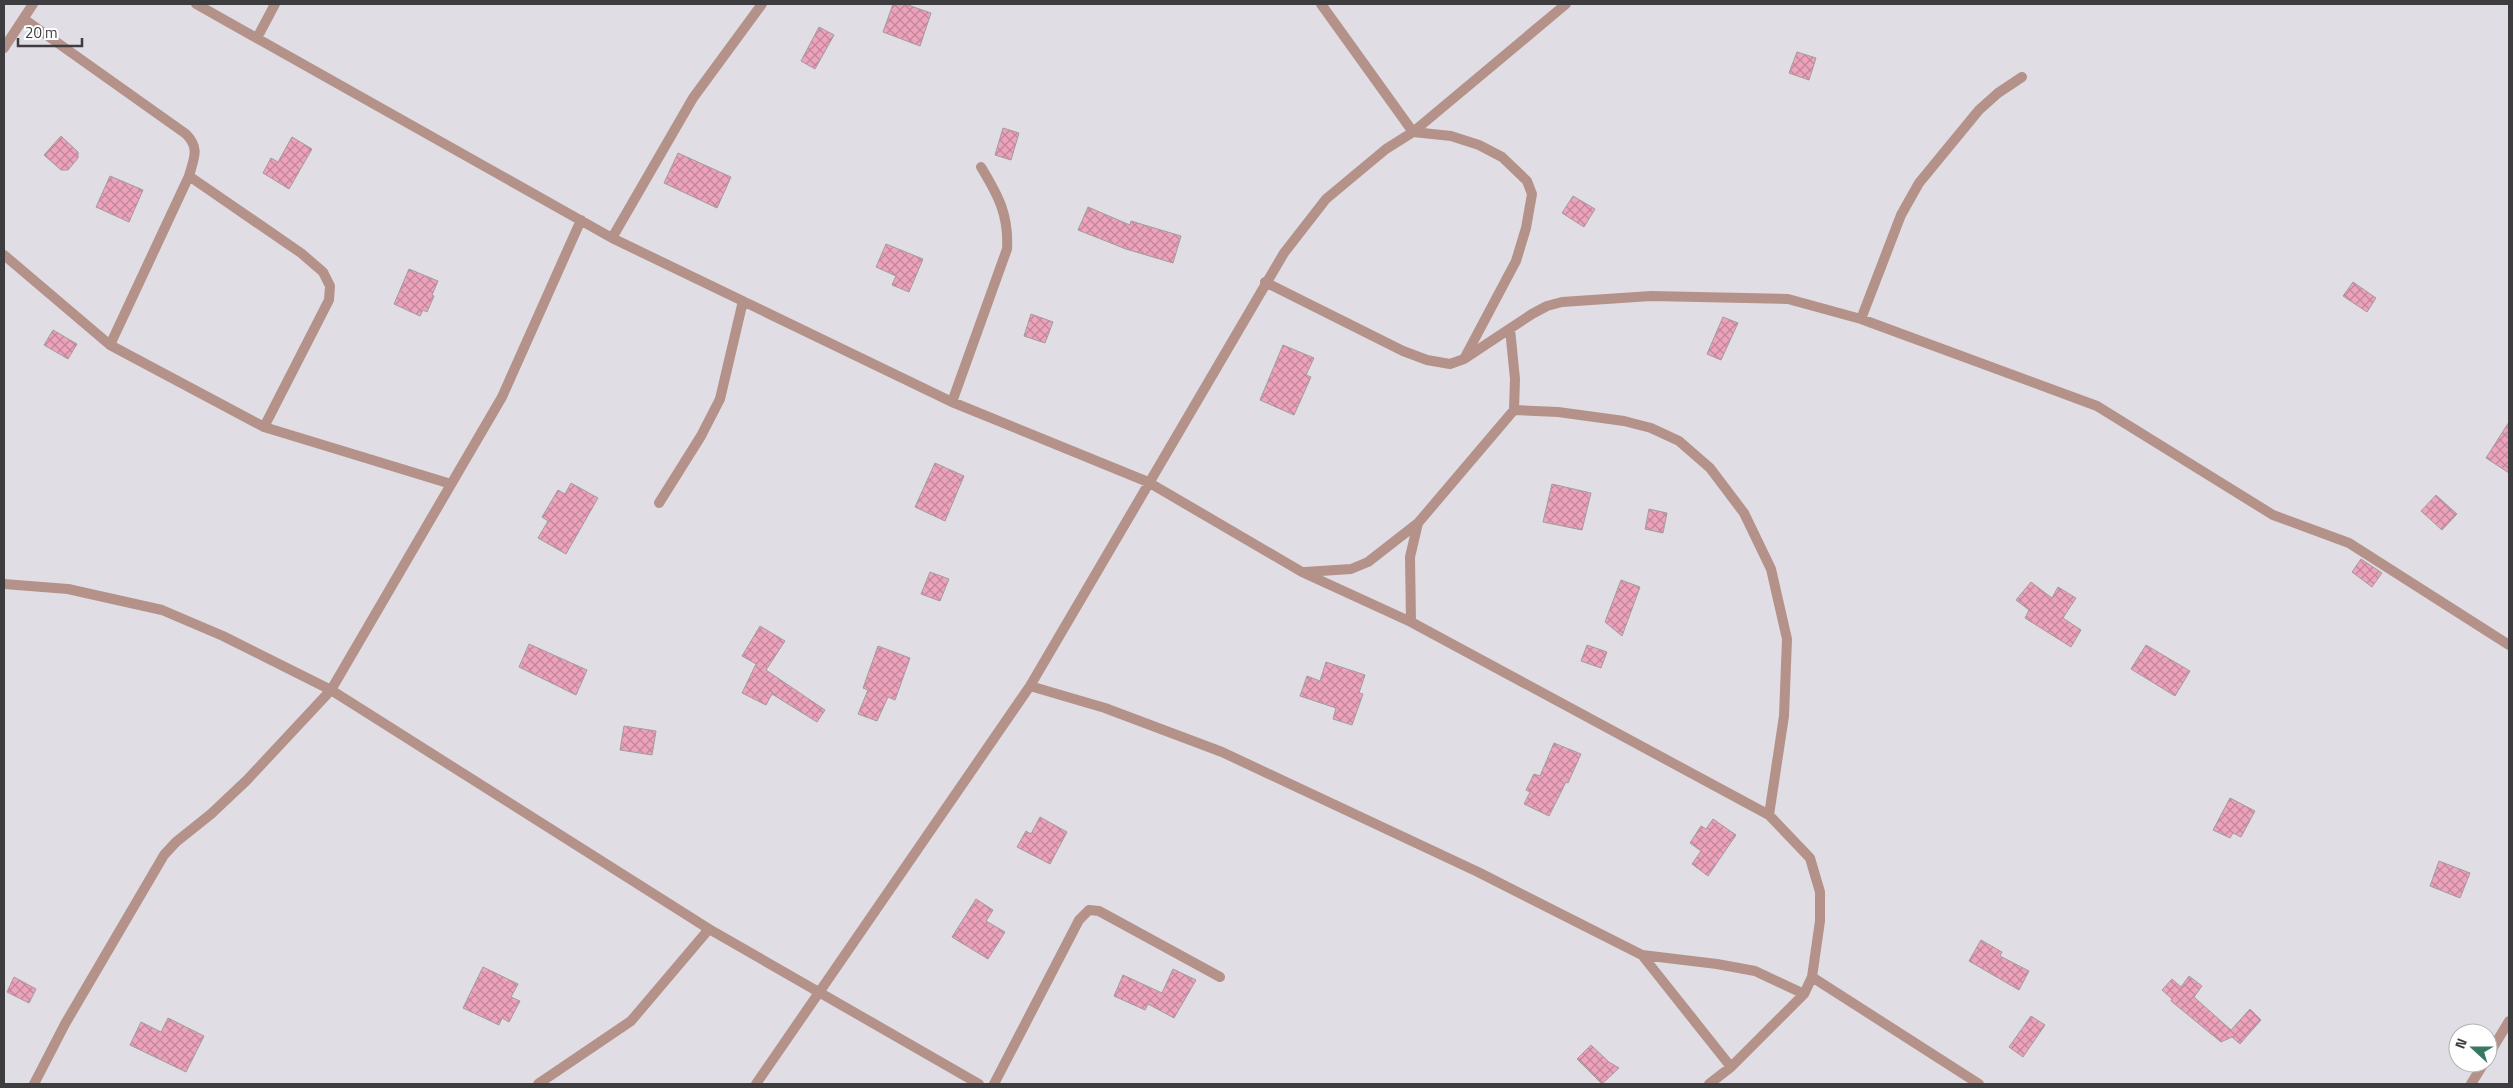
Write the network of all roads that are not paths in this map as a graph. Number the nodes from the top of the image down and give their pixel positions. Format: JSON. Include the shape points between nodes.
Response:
{"nodes":[{"id":1,"x":33,"y":4,"type":"edge"},
{"id":2,"x":196,"y":4,"type":"edge"},
{"id":3,"x":275,"y":4,"type":"edge"},
{"id":4,"x":762,"y":4,"type":"edge"},
{"id":5,"x":1320,"y":4,"type":"edge"},
{"id":6,"x":1566,"y":4,"type":"edge"},
{"id":7,"x":24,"y":19,"type":"junction"},
{"id":8,"x":257,"y":38,"type":"junction"},
{"id":9,"x":4,"y":48,"type":"edge"},
{"id":10,"x":2022,"y":77,"type":"dead end"},
{"id":11,"x":1413,"y":132,"type":"junction"},
{"id":12,"x":981,"y":167,"type":"dead end"},
{"id":13,"x":189,"y":176,"type":"junction"},
{"id":14,"x":581,"y":220,"type":"junction"},
{"id":15,"x":612,"y":238,"type":"junction"},
{"id":16,"x":4,"y":255,"type":"edge"},
{"id":17,"x":1265,"y":282,"type":"junction"},
{"id":18,"x":743,"y":301,"type":"junction"},
{"id":19,"x":1861,"y":319,"type":"junction"},
{"id":20,"x":1510,"y":329,"type":"junction"},
{"id":21,"x":110,"y":345,"type":"junction"},
{"id":22,"x":1464,"y":359,"type":"junction"},
{"id":23,"x":952,"y":402,"type":"junction"},
{"id":24,"x":1514,"y":410,"type":"junction"},
{"id":25,"x":264,"y":427,"type":"junction"},
{"id":26,"x":1148,"y":482,"type":"junction"},
{"id":27,"x":451,"y":484,"type":"junction"},
{"id":28,"x":659,"y":503,"type":"dead end"},
{"id":29,"x":1418,"y":523,"type":"junction"},
{"id":30,"x":1302,"y":572,"type":"junction"},
{"id":31,"x":4,"y":584,"type":"edge"},
{"id":32,"x":1411,"y":622,"type":"junction"},
{"id":33,"x":2509,"y":645,"type":"edge"},
{"id":34,"x":1030,"y":686,"type":"junction"},
{"id":35,"x":331,"y":690,"type":"junction"},
{"id":36,"x":1769,"y":815,"type":"junction"},
{"id":37,"x":708,"y":929,"type":"junction"},
{"id":38,"x":1642,"y":954,"type":"junction"},
{"id":39,"x":1220,"y":977,"type":"dead end"},
{"id":40,"x":1812,"y":977,"type":"junction"},
{"id":41,"x":817,"y":992,"type":"junction"},
{"id":42,"x":1804,"y":994,"type":"junction"},
{"id":43,"x":2509,"y":1021,"type":"edge"},
{"id":44,"x":2498,"y":1039,"type":"edge"},
{"id":45,"x":1731,"y":1068,"type":"junction"},
{"id":46,"x":2478,"y":1073,"type":"edge"},
{"id":47,"x":34,"y":1084,"type":"edge"},
{"id":48,"x":538,"y":1084,"type":"edge"},
{"id":49,"x":756,"y":1084,"type":"edge"},
{"id":50,"x":979,"y":1084,"type":"edge"},
{"id":51,"x":994,"y":1084,"type":"edge"},
{"id":52,"x":1709,"y":1084,"type":"edge"},
{"id":53,"x":1980,"y":1084,"type":"edge"},
{"id":54,"x":2471,"y":1084,"type":"edge"}],
"edges":[{"from":1,"to":7,"type":"street"},
{"from":2,"to":8,"type":"street"},
{"from":3,"to":8,"type":"street"},
{"from":4,"to":15,"type":"street","via":[[693,98]]},
{"from":5,"to":11,"type":"street"},
{"from":6,"to":11,"type":"street"},
{"from":7,"to":9,"type":"street"},
{"from":7,"to":13,"type":"street","via":[[186,134],[194,142],[196,152]]},
{"from":8,"to":14,"type":"street"},
{"from":10,"to":19,"type":"street","via":[[1979,110],[1919,183],[1901,215]]},
{"from":11,"to":17,"type":"street","via":[[1386,149],[1326,199]]},
{"from":11,"to":22,"type":"street","via":[[1452,136],[1479,145],[1502,158],[1527,181],[1532,194],[1516,261]]},
{"from":12,"to":23,"type":"street","via":[[998,196],[1008,227],[1007,249]]},
{"from":13,"to":21,"type":"street"},
{"from":13,"to":25,"type":"street","via":[[301,253],[323,272],[330,286],[329,300]]},
{"from":14,"to":15,"type":"street"},
{"from":14,"to":27,"type":"street","via":[[502,397]]},
{"from":15,"to":18,"type":"street"},
{"from":16,"to":21,"type":"street"},
{"from":17,"to":22,"type":"street","via":[[1403,351],[1450,364]]},
{"from":17,"to":26,"type":"street"},
{"from":18,"to":23,"type":"street"},
{"from":18,"to":28,"type":"street","via":[[720,399]]},
{"from":19,"to":20,"type":"street","via":[[1788,299],[1651,296],[1562,302],[1547,306]]},
{"from":19,"to":33,"type":"street","via":[[2097,406],[2274,515],[2349,543]]},
{"from":20,"to":22,"type":"street"},
{"from":20,"to":24,"type":"street","via":[[1515,379]]},
{"from":21,"to":25,"type":"street"},
{"from":23,"to":26,"type":"street"},
{"from":24,"to":29,"type":"street"},
{"from":24,"to":36,"type":"street","via":[[1624,420],[1651,428],[1679,441],[1710,468],[1744,513],[1771,569],[1787,638],[1784,716]]},
{"from":25,"to":27,"type":"street"},
{"from":26,"to":30,"type":"street"},
{"from":26,"to":34,"type":"street"},
{"from":27,"to":35,"type":"street"},
{"from":29,"to":30,"type":"street","via":[[1368,562],[1351,569]]},
{"from":29,"to":32,"type":"street","via":[[1410,557]]},
{"from":30,"to":32,"type":"street"},
{"from":31,"to":35,"type":"street","via":[[68,589],[162,610],[223,636]]},
{"from":32,"to":36,"type":"street"},
{"from":34,"to":38,"type":"street","via":[[1105,708],[1222,752],[1478,872]]},
{"from":34,"to":41,"type":"street"},
{"from":35,"to":37,"type":"street"},
{"from":35,"to":47,"type":"street","via":[[247,780],[164,855]]},
{"from":36,"to":40,"type":"street","via":[[1810,858],[1820,892],[1820,921]]},
{"from":37,"to":41,"type":"street"},
{"from":37,"to":48,"type":"street","via":[[632,1021]]},
{"from":38,"to":42,"type":"street","via":[[1755,971]]},
{"from":38,"to":45,"type":"street"},
{"from":39,"to":51,"type":"street","via":[[1099,911],[1088,910],[1079,920]]},
{"from":40,"to":42,"type":"street"},
{"from":40,"to":53,"type":"street"},
{"from":41,"to":49,"type":"street"},
{"from":41,"to":50,"type":"street"},
{"from":42,"to":45,"type":"street"},
{"from":43,"to":44,"type":"street"},
{"from":45,"to":52,"type":"street"},
{"from":46,"to":54,"type":"street"}]}
